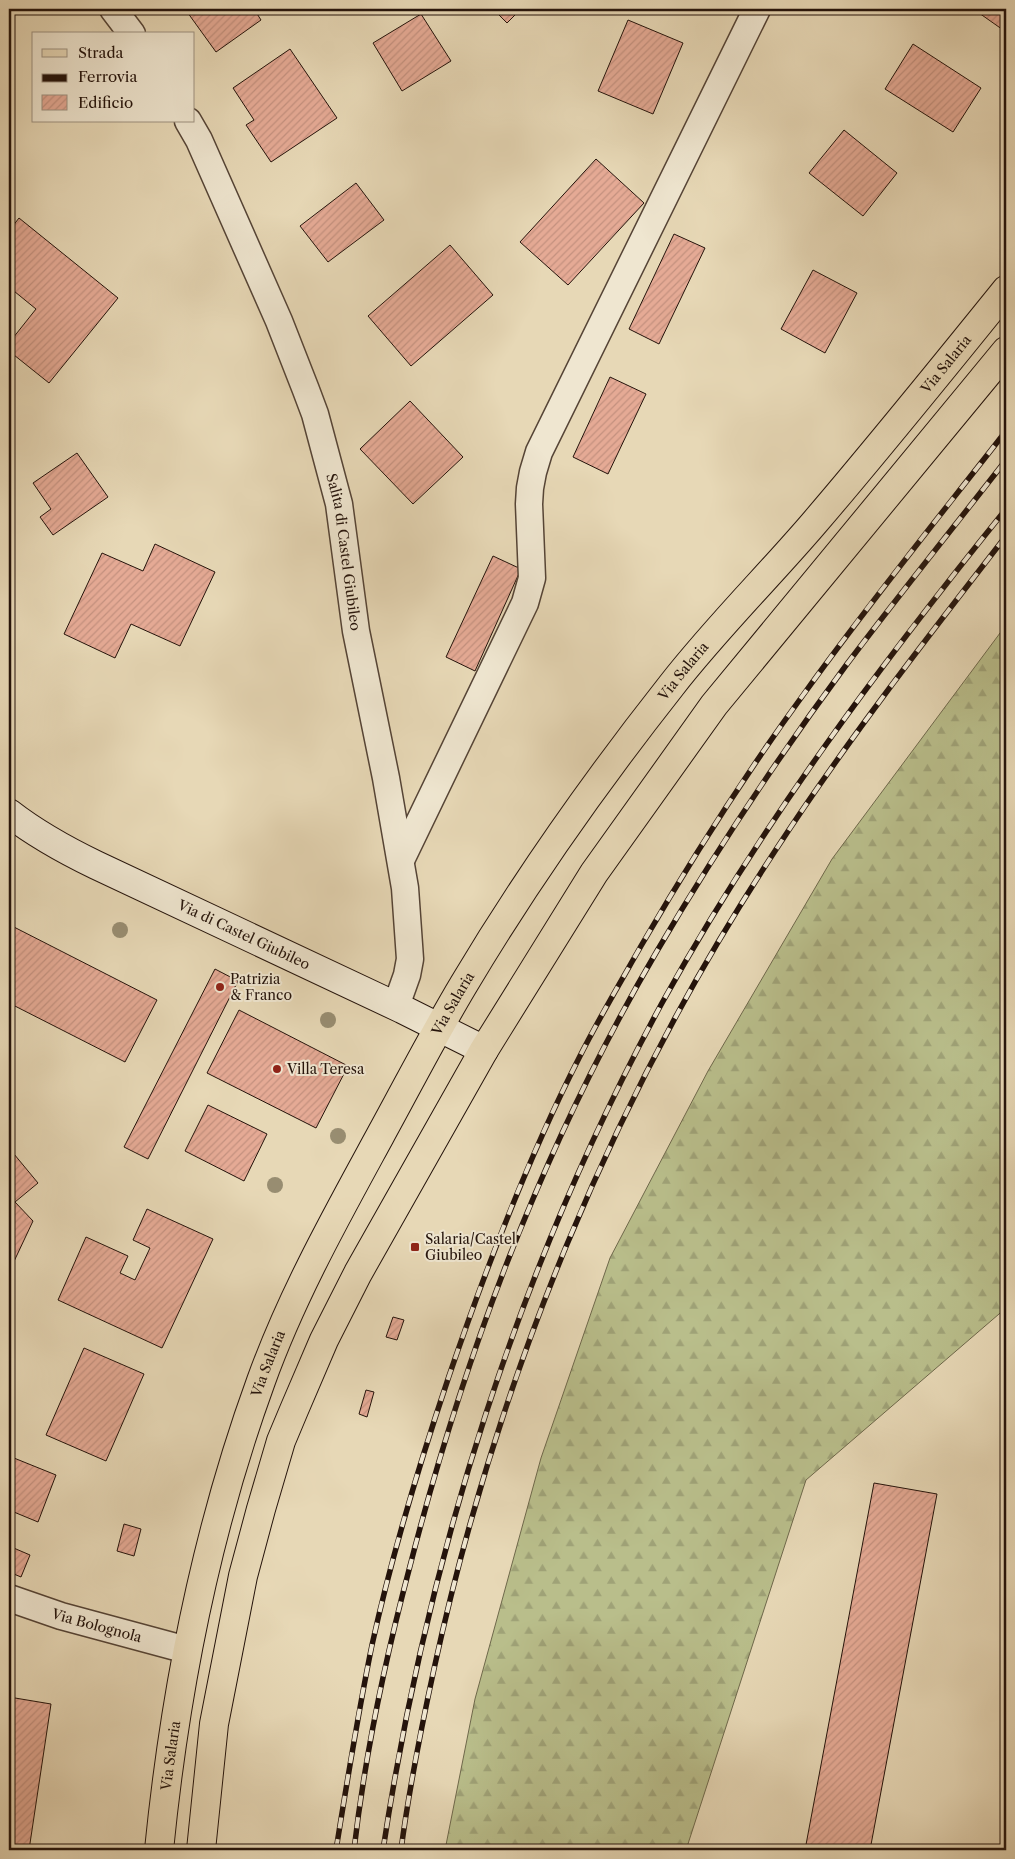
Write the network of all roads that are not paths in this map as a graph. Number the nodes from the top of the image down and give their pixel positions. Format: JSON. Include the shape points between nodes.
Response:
{"nodes":[{"id":1,"x":113,"y":9,"type":"edge"},
{"id":2,"x":757,"y":9,"type":"edge"},
{"id":3,"x":130,"y":32,"type":"edge"},
{"id":4,"x":189,"y":122,"type":"edge"},
{"id":5,"x":1006,"y":290,"type":"edge"},
{"id":6,"x":1006,"y":351,"type":"edge"},
{"id":7,"x":9,"y":813,"type":"edge"},
{"id":8,"x":401,"y":860,"type":"junction"},
{"id":9,"x":396,"y":1006,"type":"junction"},
{"id":10,"x":440,"y":1027,"type":"junction"},
{"id":11,"x":484,"y":1050,"type":"junction"},
{"id":12,"x":9,"y":1598,"type":"edge"},
{"id":13,"x":186,"y":1650,"type":"junction"},
{"id":14,"x":159,"y":1850,"type":"edge"},
{"id":15,"x":200,"y":1850,"type":"edge"}],
"edges":[{"from":1,"to":3,"type":"street"},
{"from":2,"to":8,"type":"street","via":[[539,452],[530,488],[532,578],[525,603]]},
{"from":4,"to":8,"type":"street","name":"Salita di Castel Giubileo","via":[[279,321],[315,414],[339,504],[356,631]]},
{"from":5,"to":10,"type":"main road","name":"Via Salaria","via":[[813,524],[719,628],[655,707],[591,791],[525,888]]},
{"from":6,"to":11,"type":"main road","via":[[714,705],[594,873]]},
{"from":7,"to":9,"type":"street","name":"Via di Castel Giubileo","via":[[61,848]]},
{"from":8,"to":9,"type":"street","name":"Salita di Castel Giubileo","via":[[410,959]]},
{"from":9,"to":10,"type":"street","name":"Via di Castel Giubileo"},
{"from":10,"to":11,"type":"street","name":"Via di Castel Giubileo"},
{"from":10,"to":13,"type":"main road","name":"Via Salaria","via":[[340,1211],[278,1335],[223,1496]]},
{"from":11,"to":15,"type":"main road","via":[[340,1307],[282,1441],[243,1576],[229,1642],[214,1724]]},
{"from":12,"to":13,"type":"street","name":"Via Bolognola","via":[[61,1616]]},
{"from":13,"to":14,"type":"main road","name":"Via Salaria"}]}
